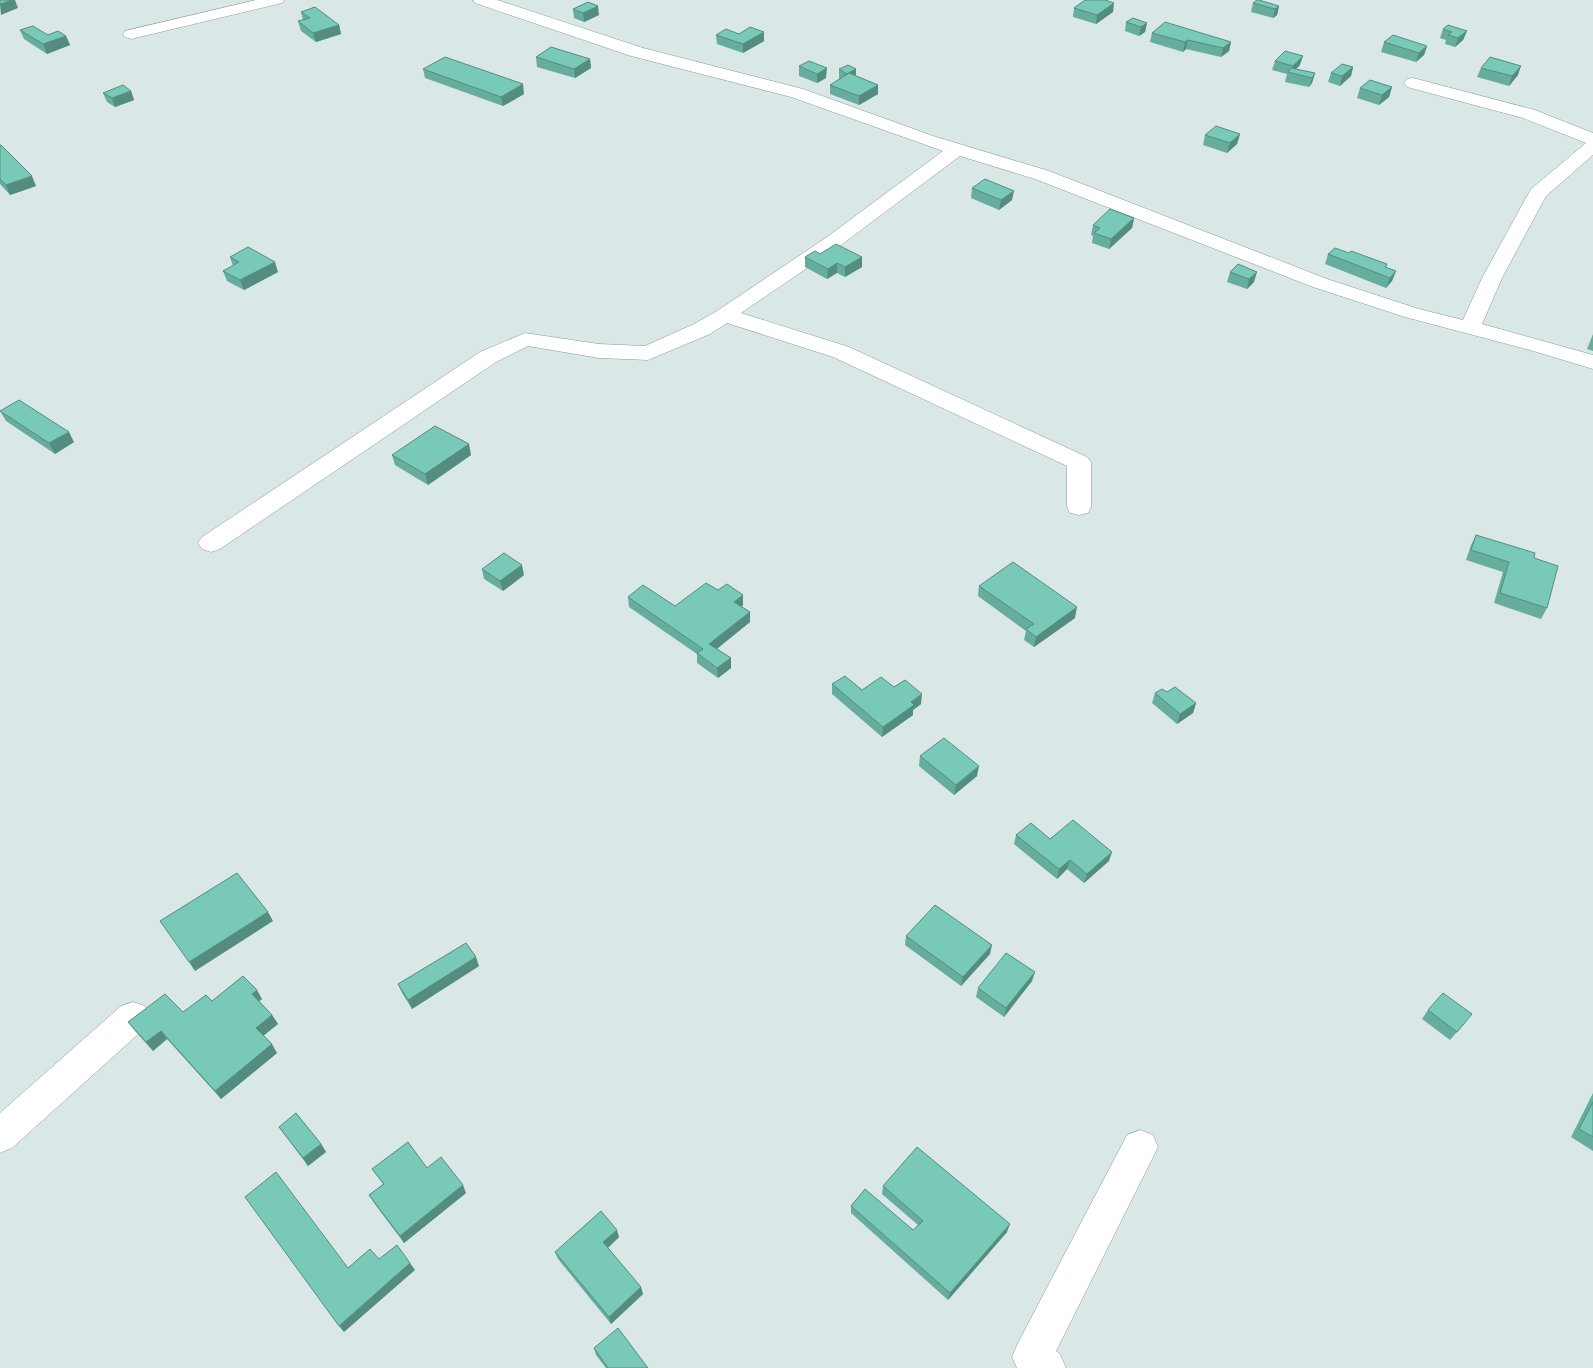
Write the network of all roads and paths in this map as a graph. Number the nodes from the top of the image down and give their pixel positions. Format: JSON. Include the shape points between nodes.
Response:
{"nodes":[{"id":1,"x":276,"y":0,"type":"edge"},
{"id":2,"x":481,"y":0,"type":"edge"},
{"id":3,"x":131,"y":34,"type":"dead end"},
{"id":4,"x":1413,"y":82,"type":"dead end"},
{"id":5,"x":1593,"y":139,"type":"edge"},
{"id":6,"x":1593,"y":146,"type":"edge"},
{"id":7,"x":957,"y":149,"type":"junction"},
{"id":8,"x":724,"y":315,"type":"junction"},
{"id":9,"x":1470,"y":328,"type":"junction"},
{"id":10,"x":1593,"y":362,"type":"edge"},
{"id":11,"x":1079,"y":507,"type":"dead end"},
{"id":12,"x":211,"y":543,"type":"dead end"},
{"id":13,"x":133,"y":1017,"type":"edge"},
{"id":14,"x":0,"y":1136,"type":"edge"},
{"id":15,"x":1140,"y":1147,"type":"dead end"},
{"id":16,"x":1046,"y":1368,"type":"edge"}],
"edges":[{"from":1,"to":3,"type":"street"},
{"from":2,"to":7,"type":"street","via":[[637,52],[797,93]]},
{"from":4,"to":5,"type":"street","via":[[1529,114]]},
{"from":6,"to":9,"type":"street","via":[[1538,193],[1492,278]]},
{"from":7,"to":8,"type":"street","via":[[834,240]]},
{"from":7,"to":9,"type":"street","via":[[1042,175],[1320,284]]},
{"from":8,"to":11,"type":"street","via":[[841,352],[1080,462]]},
{"from":8,"to":12,"type":"street","via":[[702,329],[648,353],[599,351],[525,339],[488,357]]},
{"from":9,"to":10,"type":"street"},
{"from":13,"to":14,"type":"street"},
{"from":15,"to":16,"type":"street","via":[[1032,1357]]}]}
